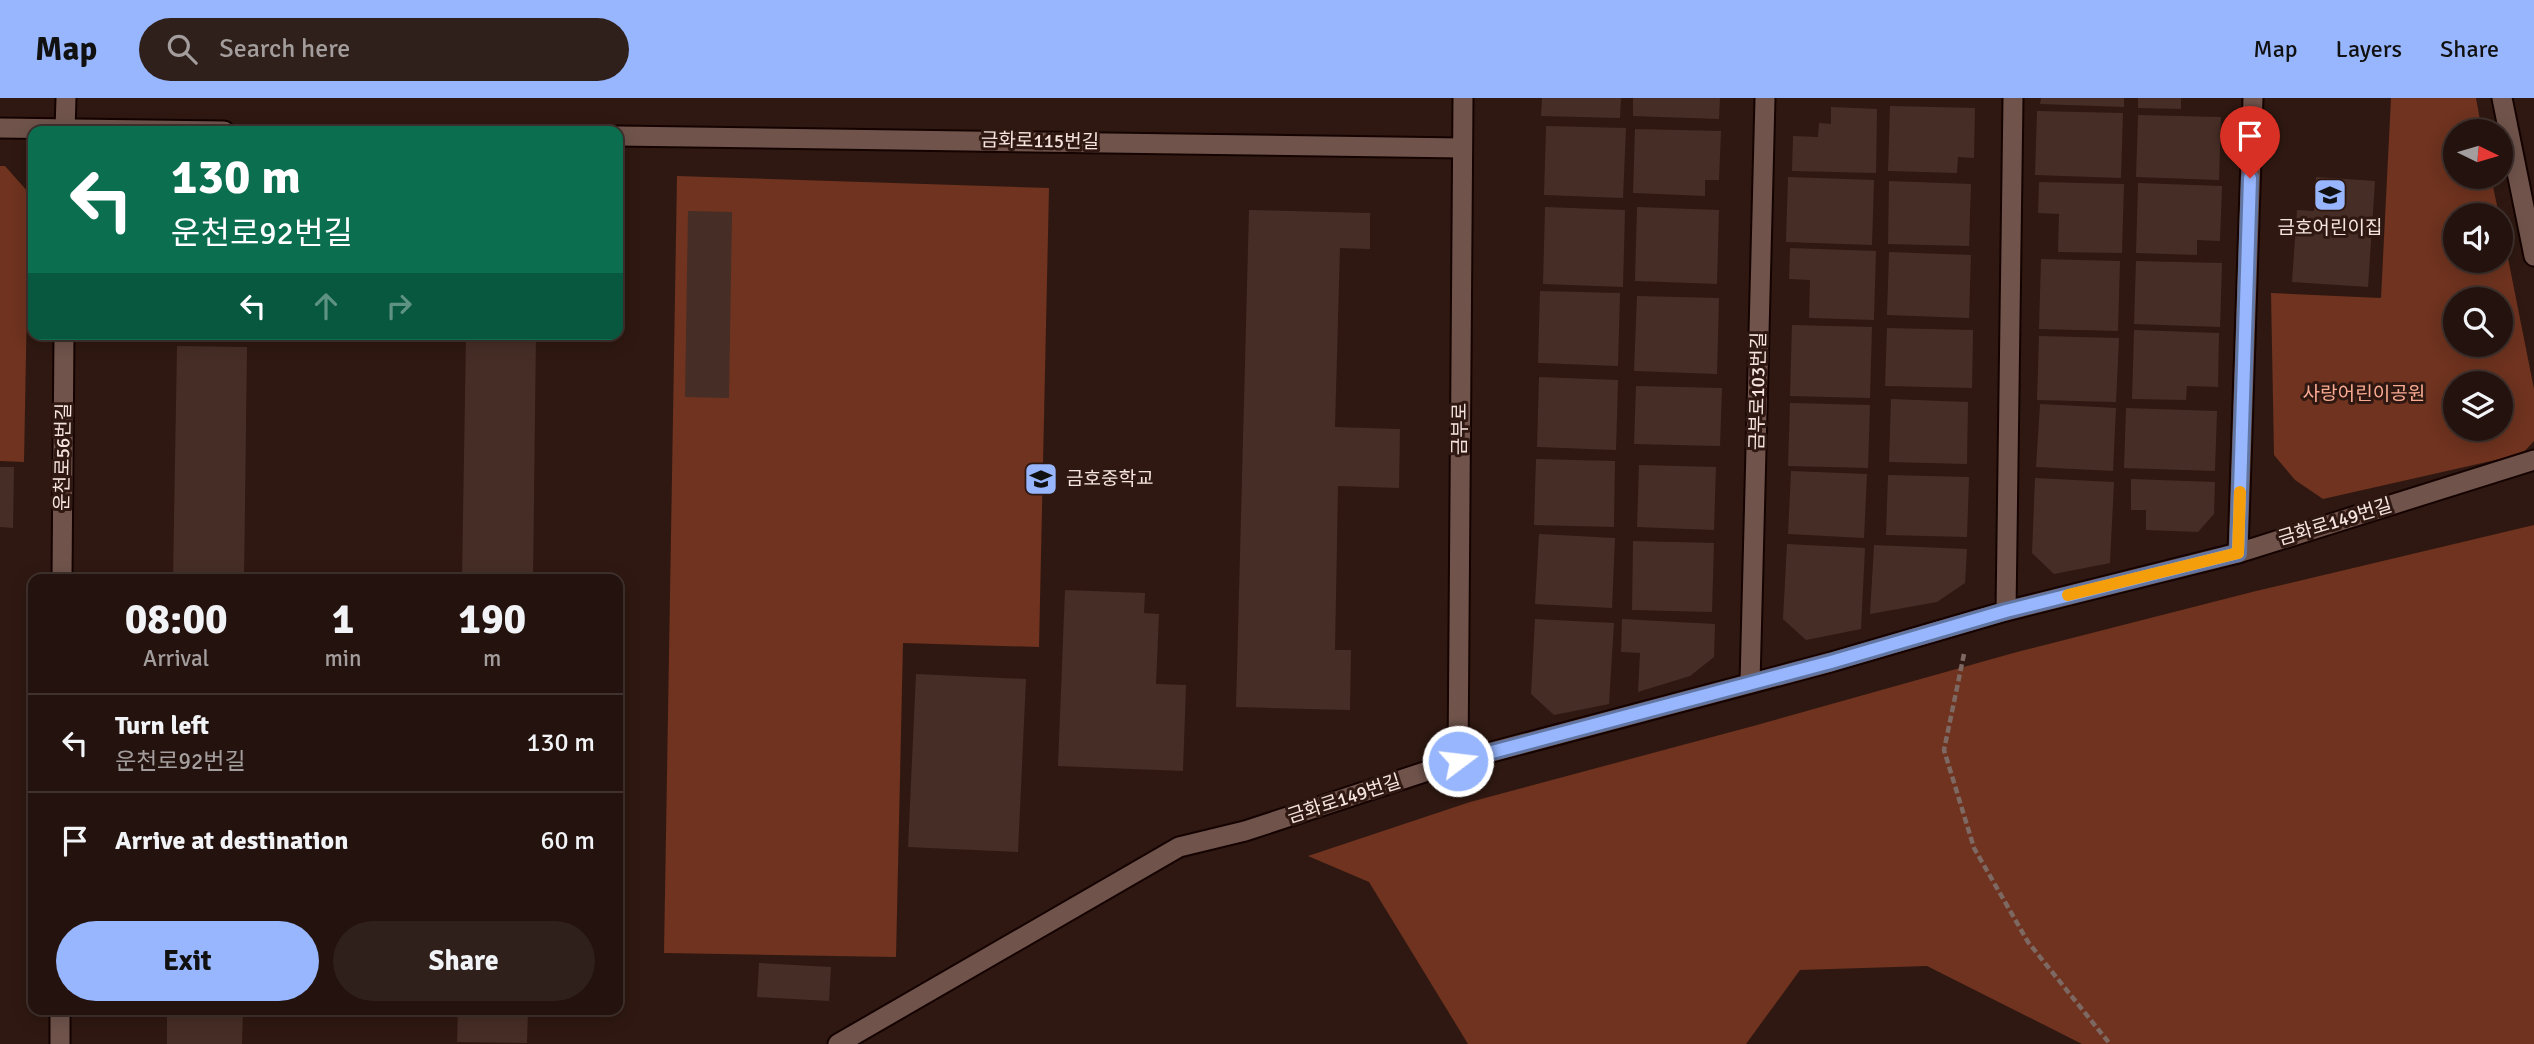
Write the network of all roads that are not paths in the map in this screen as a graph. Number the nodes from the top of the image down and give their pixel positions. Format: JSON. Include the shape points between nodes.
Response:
{"nodes":[{"id":1,"x":65,"y":98,"type":"edge"},
{"id":2,"x":1463,"y":98,"type":"edge"},
{"id":3,"x":1765,"y":98,"type":"edge"},
{"id":4,"x":2012,"y":98,"type":"edge"},
{"id":5,"x":2253,"y":98,"type":"edge"},
{"id":6,"x":2502,"y":98,"type":"edge"},
{"id":7,"x":65,"y":126,"type":"edge"},
{"id":8,"x":0,"y":128,"type":"edge"},
{"id":9,"x":28,"y":129,"type":"edge"},
{"id":10,"x":623,"y":136,"type":"edge"},
{"id":11,"x":1462,"y":148,"type":"junction"},
{"id":12,"x":2534,"y":256,"type":"edge"},
{"id":13,"x":64,"y":340,"type":"edge"},
{"id":14,"x":2534,"y":460,"type":"edge"},
{"id":15,"x":2238,"y":553,"type":"junction"},
{"id":16,"x":62,"y":574,"type":"edge"},
{"id":17,"x":2006,"y":611,"type":"junction"},
{"id":18,"x":1750,"y":683,"type":"junction"},
{"id":19,"x":1458,"y":761,"type":"junction"},
{"id":20,"x":60,"y":1015,"type":"edge"},
{"id":21,"x":60,"y":1044,"type":"edge"},
{"id":22,"x":838,"y":1044,"type":"edge"}],
"edges":[{"from":1,"to":7,"type":"street"},
{"from":2,"to":11,"type":"street","name":"금부로"},
{"from":3,"to":18,"type":"street","name":"금부로103번길"},
{"from":4,"to":17,"type":"street"},
{"from":5,"to":15,"type":"street"},
{"from":6,"to":12,"type":"street"},
{"from":8,"to":9,"type":"street"},
{"from":10,"to":11,"type":"street","name":"금화로115번길"},
{"from":11,"to":19,"type":"street","name":"금부로"},
{"from":13,"to":16,"type":"street","name":"운천로56번길"},
{"from":14,"to":15,"type":"street","name":"금화로149번길"},
{"from":15,"to":17,"type":"street","name":"금화로149번길"},
{"from":17,"to":18,"type":"street","name":"금화로149번길"},
{"from":18,"to":19,"type":"street","name":"금화로149번길"},
{"from":19,"to":22,"type":"street","name":"금화로149번길","via":[[1245,831],[1179,847]]},
{"from":20,"to":21,"type":"street"}]}
